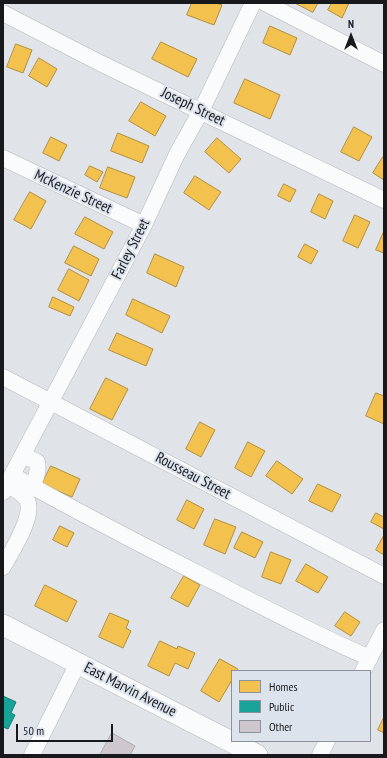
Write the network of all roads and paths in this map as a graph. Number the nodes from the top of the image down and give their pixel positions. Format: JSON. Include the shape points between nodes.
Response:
{"nodes":[{"id":1,"x":253,"y":3,"type":"edge"},
{"id":2,"x":265,"y":3,"type":"edge"},
{"id":3,"x":3,"y":13,"type":"edge"},
{"id":4,"x":384,"y":64,"type":"edge"},
{"id":5,"x":201,"y":111,"type":"junction"},
{"id":6,"x":3,"y":158,"type":"edge"},
{"id":7,"x":384,"y":200,"type":"edge"},
{"id":8,"x":144,"y":225,"type":"junction"},
{"id":9,"x":3,"y":377,"type":"edge"},
{"id":10,"x":50,"y":401,"type":"junction"},
{"id":11,"x":23,"y":455,"type":"junction"},
{"id":12,"x":7,"y":484,"type":"edge"},
{"id":13,"x":32,"y":486,"type":"junction"},
{"id":14,"x":3,"y":566,"type":"edge"},
{"id":15,"x":384,"y":576,"type":"edge"},
{"id":16,"x":3,"y":625,"type":"edge"},
{"id":17,"x":384,"y":630,"type":"edge"},
{"id":18,"x":78,"y":663,"type":"junction"},
{"id":19,"x":367,"y":664,"type":"edge"},
{"id":20,"x":231,"y":742,"type":"edge"},
{"id":21,"x":232,"y":742,"type":"edge"},
{"id":22,"x":326,"y":742,"type":"edge"},
{"id":23,"x":32,"y":755,"type":"edge"},
{"id":24,"x":257,"y":755,"type":"edge"},
{"id":25,"x":320,"y":755,"type":"edge"}],
"edges":[{"from":1,"to":5,"type":"street","name":"Farley Street"},
{"from":2,"to":4,"type":"street"},
{"from":3,"to":5,"type":"street","name":"Joseph Street"},
{"from":5,"to":7,"type":"street","name":"Joseph Street"},
{"from":5,"to":8,"type":"street","name":"Farley Street","via":[[177,154]]},
{"from":6,"to":8,"type":"street","name":"McKenzie Street"},
{"from":8,"to":10,"type":"street","name":"Farley Street"},
{"from":9,"to":10,"type":"street","name":"Rousseau Street"},
{"from":10,"to":11,"type":"street","name":"Farley Street"},
{"from":10,"to":15,"type":"street","name":"Rousseau Street"},
{"from":11,"to":12,"type":"street","name":"Farley Street"},
{"from":11,"to":13,"type":"street","via":[[37,462],[38,469]]},
{"from":12,"to":13,"type":"street"},
{"from":12,"to":14,"type":"street","via":[[28,500],[28,513],[27,521]]},
{"from":13,"to":19,"type":"street","via":[[124,536],[327,639]]},
{"from":16,"to":18,"type":"main road","name":"East Marvin Avenue"},
{"from":17,"to":19,"type":"street"},
{"from":18,"to":20,"type":"main road","name":"East Marvin Avenue"},
{"from":18,"to":23,"type":"street"},
{"from":21,"to":24,"type":"main road","name":"East Marvin Avenue"},
{"from":22,"to":25,"type":"street"}]}
